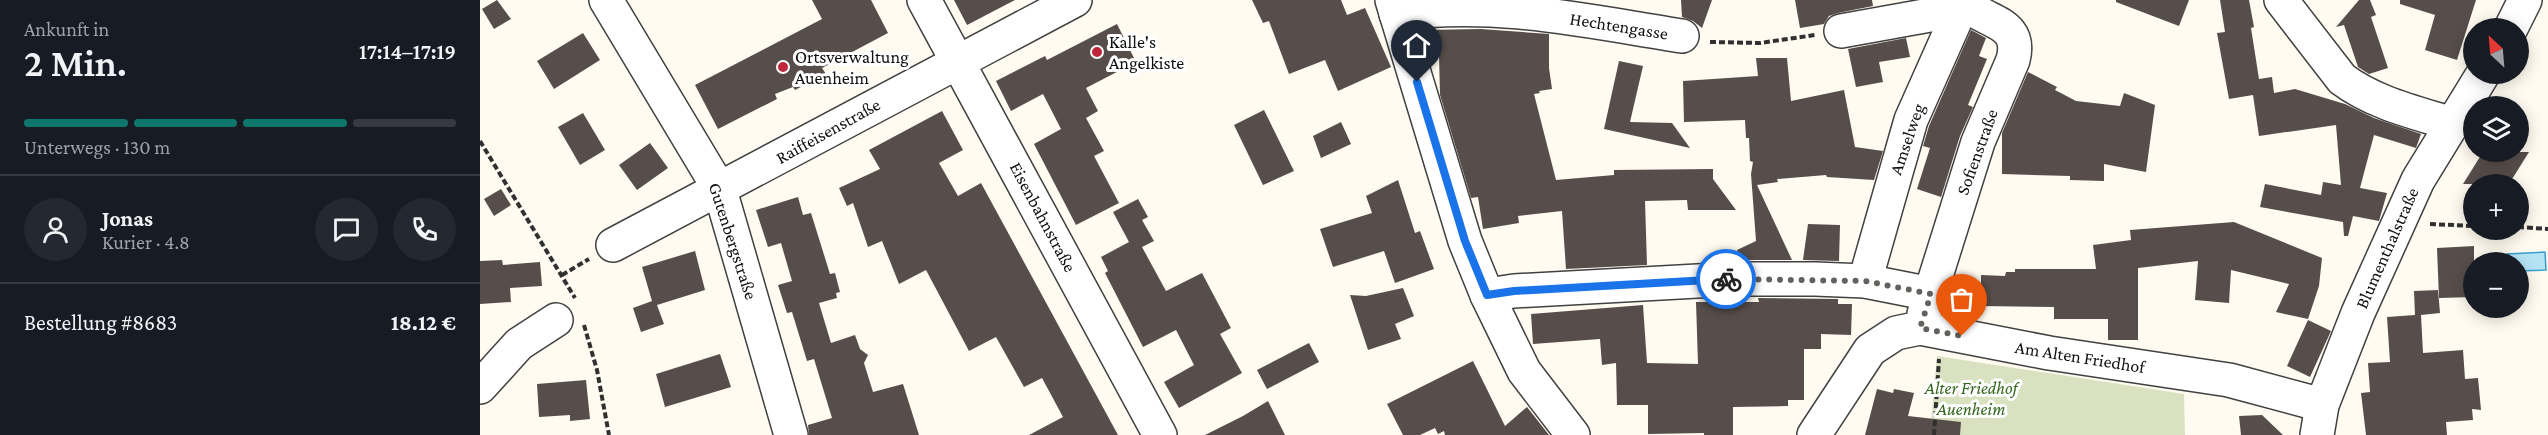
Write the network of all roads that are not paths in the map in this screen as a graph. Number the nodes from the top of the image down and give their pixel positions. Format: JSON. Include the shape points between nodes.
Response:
{"nodes":[{"id":1,"x":606,"y":0,"type":"edge"},
{"id":2,"x":924,"y":0,"type":"edge"},
{"id":3,"x":1075,"y":0,"type":"edge"},
{"id":4,"x":2281,"y":0,"type":"edge"},
{"id":5,"x":2525,"y":0,"type":"edge"},
{"id":6,"x":1965,"y":1,"type":"edge"},
{"id":7,"x":1394,"y":7,"type":"edge"},
{"id":8,"x":2516,"y":18,"type":"edge"},
{"id":9,"x":1841,"y":31,"type":"road end"},
{"id":10,"x":1683,"y":36,"type":"road end"},
{"id":11,"x":958,"y":61,"type":"junction"},
{"id":12,"x":2477,"y":84,"type":"edge"},
{"id":13,"x":2452,"y":124,"type":"junction"},
{"id":14,"x":720,"y":190,"type":"junction"},
{"id":15,"x":613,"y":245,"type":"dead end"},
{"id":16,"x":1865,"y":281,"type":"junction"},
{"id":17,"x":1931,"y":294,"type":"junction"},
{"id":18,"x":1487,"y":295,"type":"junction"},
{"id":19,"x":572,"y":312,"type":"road end"},
{"id":20,"x":1930,"y":330,"type":"junction"},
{"id":21,"x":480,"y":387,"type":"edge"},
{"id":22,"x":2320,"y":420,"type":"edge"},
{"id":23,"x":791,"y":435,"type":"edge"},
{"id":24,"x":1160,"y":435,"type":"edge"},
{"id":25,"x":1573,"y":435,"type":"edge"},
{"id":26,"x":1814,"y":435,"type":"edge"}],
"edges":[{"from":1,"to":14,"type":"street","name":"Gutenbergstraße"},
{"from":2,"to":11,"type":"street","name":"Eisenbahnstraße"},
{"from":3,"to":11,"type":"street","name":"Raiffeisenstraße"},
{"from":4,"to":13,"type":"street","via":[[2352,87],[2367,96]]},
{"from":5,"to":8,"type":"street"},
{"from":6,"to":9,"type":"street","via":[[1941,13]]},
{"from":6,"to":16,"type":"street","name":"Amselweg","via":[[1911,120]]},
{"from":6,"to":17,"type":"street","name":"Sofienstraße","via":[[2009,30],[2016,47],[1978,142]]},
{"from":7,"to":10,"type":"street","name":"Hechtengasse","via":[[1524,11]]},
{"from":7,"to":18,"type":"street","via":[[1465,241]]},
{"from":11,"to":14,"type":"street","name":"Raiffeisenstraße"},
{"from":11,"to":24,"type":"street","name":"Eisenbahnstraße"},
{"from":12,"to":13,"type":"street","name":"Blumenthalstraße"},
{"from":13,"to":22,"type":"street","name":"Blumenthalstraße","via":[[2418,180],[2358,313]]},
{"from":14,"to":15,"type":"street","name":"Raiffeisenstraße"},
{"from":14,"to":23,"type":"street","name":"Gutenbergstraße"},
{"from":16,"to":17,"type":"street"},
{"from":16,"to":18,"type":"street","via":[[1734,279]]},
{"from":17,"to":20,"type":"street","name":"Sofienstraße"},
{"from":18,"to":25,"type":"street","via":[[1524,371]]},
{"from":19,"to":21,"type":"street","via":[[519,344]]},
{"from":20,"to":22,"type":"street","name":"Am Alten Friedhof","via":[[2049,353],[2229,380]]},
{"from":20,"to":26,"type":"street","name":"Am Alten Friedhof","via":[[1896,333],[1870,350]]}]}
